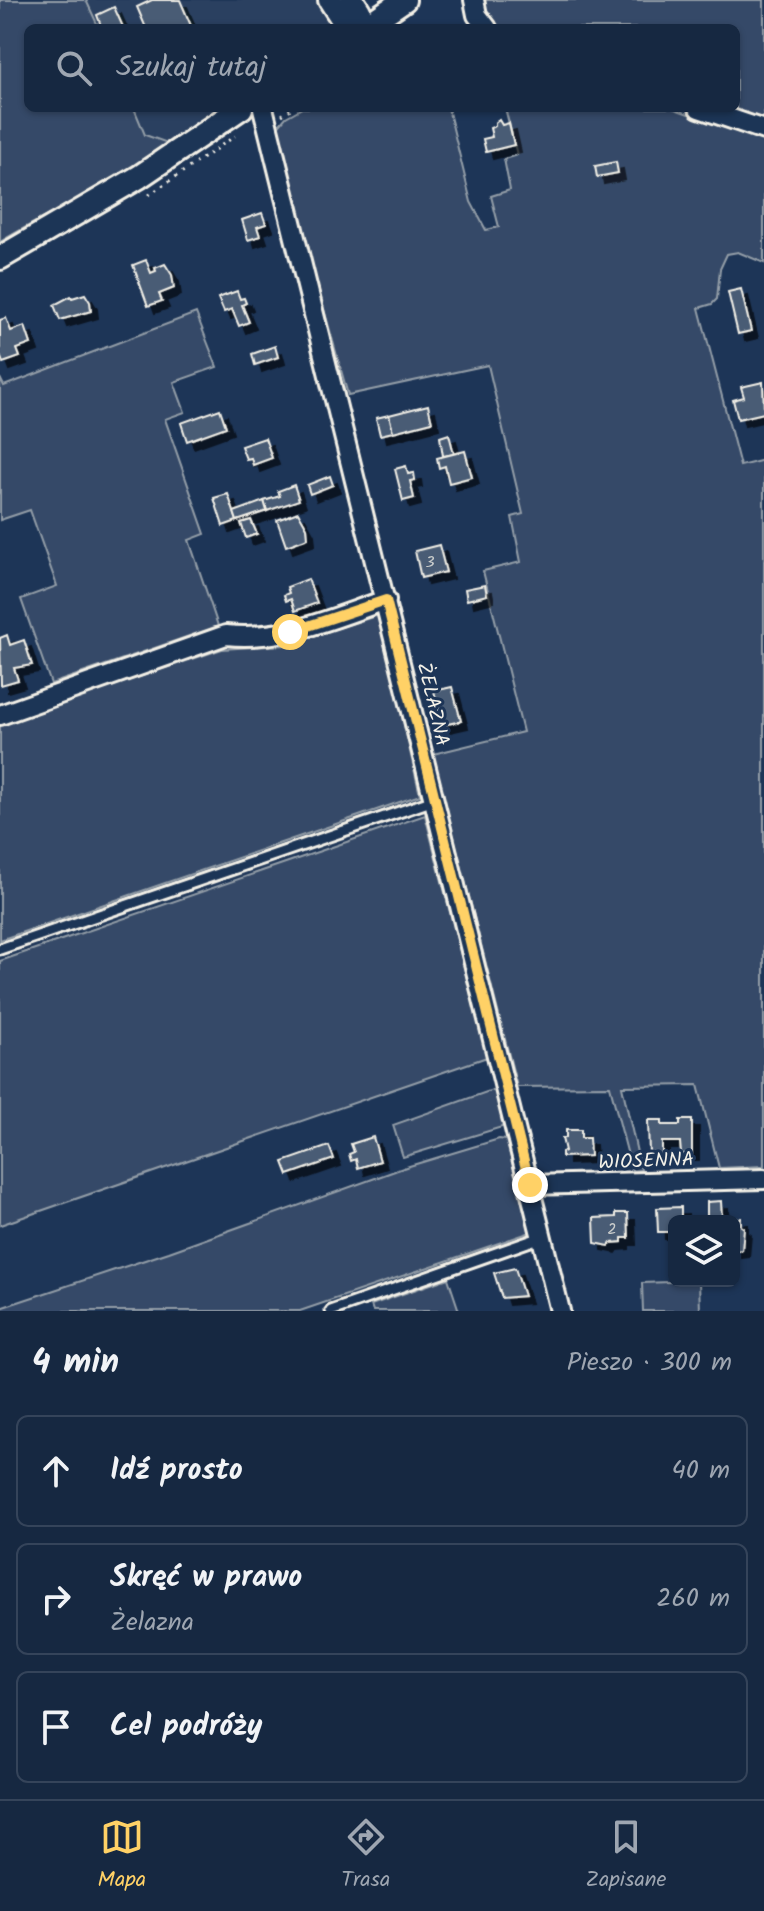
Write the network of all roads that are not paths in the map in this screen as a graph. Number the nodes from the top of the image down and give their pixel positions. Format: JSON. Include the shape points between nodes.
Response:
{"nodes":[{"id":1,"x":330,"y":0,"type":"edge"},
{"id":2,"x":352,"y":0,"type":"edge"},
{"id":3,"x":404,"y":0,"type":"edge"},
{"id":4,"x":474,"y":0,"type":"edge"},
{"id":5,"x":353,"y":24,"type":"edge"},
{"id":6,"x":360,"y":24,"type":"edge"},
{"id":7,"x":366,"y":24,"type":"edge"},
{"id":8,"x":484,"y":24,"type":"edge"},
{"id":9,"x":235,"y":112,"type":"edge"},
{"id":10,"x":264,"y":112,"type":"edge"},
{"id":11,"x":711,"y":112,"type":"edge"},
{"id":12,"x":764,"y":130,"type":"edge"},
{"id":13,"x":0,"y":258,"type":"edge"},
{"id":14,"x":386,"y":600,"type":"junction"},
{"id":15,"x":0,"y":715,"type":"edge"},
{"id":16,"x":434,"y":800,"type":"junction"},
{"id":17,"x":0,"y":949,"type":"edge"},
{"id":18,"x":764,"y":1179,"type":"edge"},
{"id":19,"x":530,"y":1185,"type":"junction"},
{"id":20,"x":542,"y":1237,"type":"junction"},
{"id":21,"x":331,"y":1311,"type":"edge"},
{"id":22,"x":560,"y":1311,"type":"edge"}],
"edges":[{"from":1,"to":5,"type":"street"},
{"from":2,"to":6,"type":"street"},
{"from":3,"to":7,"type":"street"},
{"from":4,"to":8,"type":"street"},
{"from":9,"to":13,"type":"street","via":[[139,177]]},
{"from":10,"to":14,"type":"street","name":"ŻELAZNA"},
{"from":11,"to":12,"type":"street"},
{"from":14,"to":15,"type":"street","via":[[276,636],[226,635]]},
{"from":14,"to":16,"type":"street","name":"ŻELAZNA"},
{"from":16,"to":17,"type":"lane"},
{"from":16,"to":19,"type":"street","name":"ŻELAZNA"},
{"from":18,"to":19,"type":"street","name":"WIOSENNA"},
{"from":19,"to":20,"type":"street","name":"ŻELAZNA"},
{"from":20,"to":21,"type":"lane"},
{"from":20,"to":22,"type":"street","name":"ŻELAZNA"}]}
